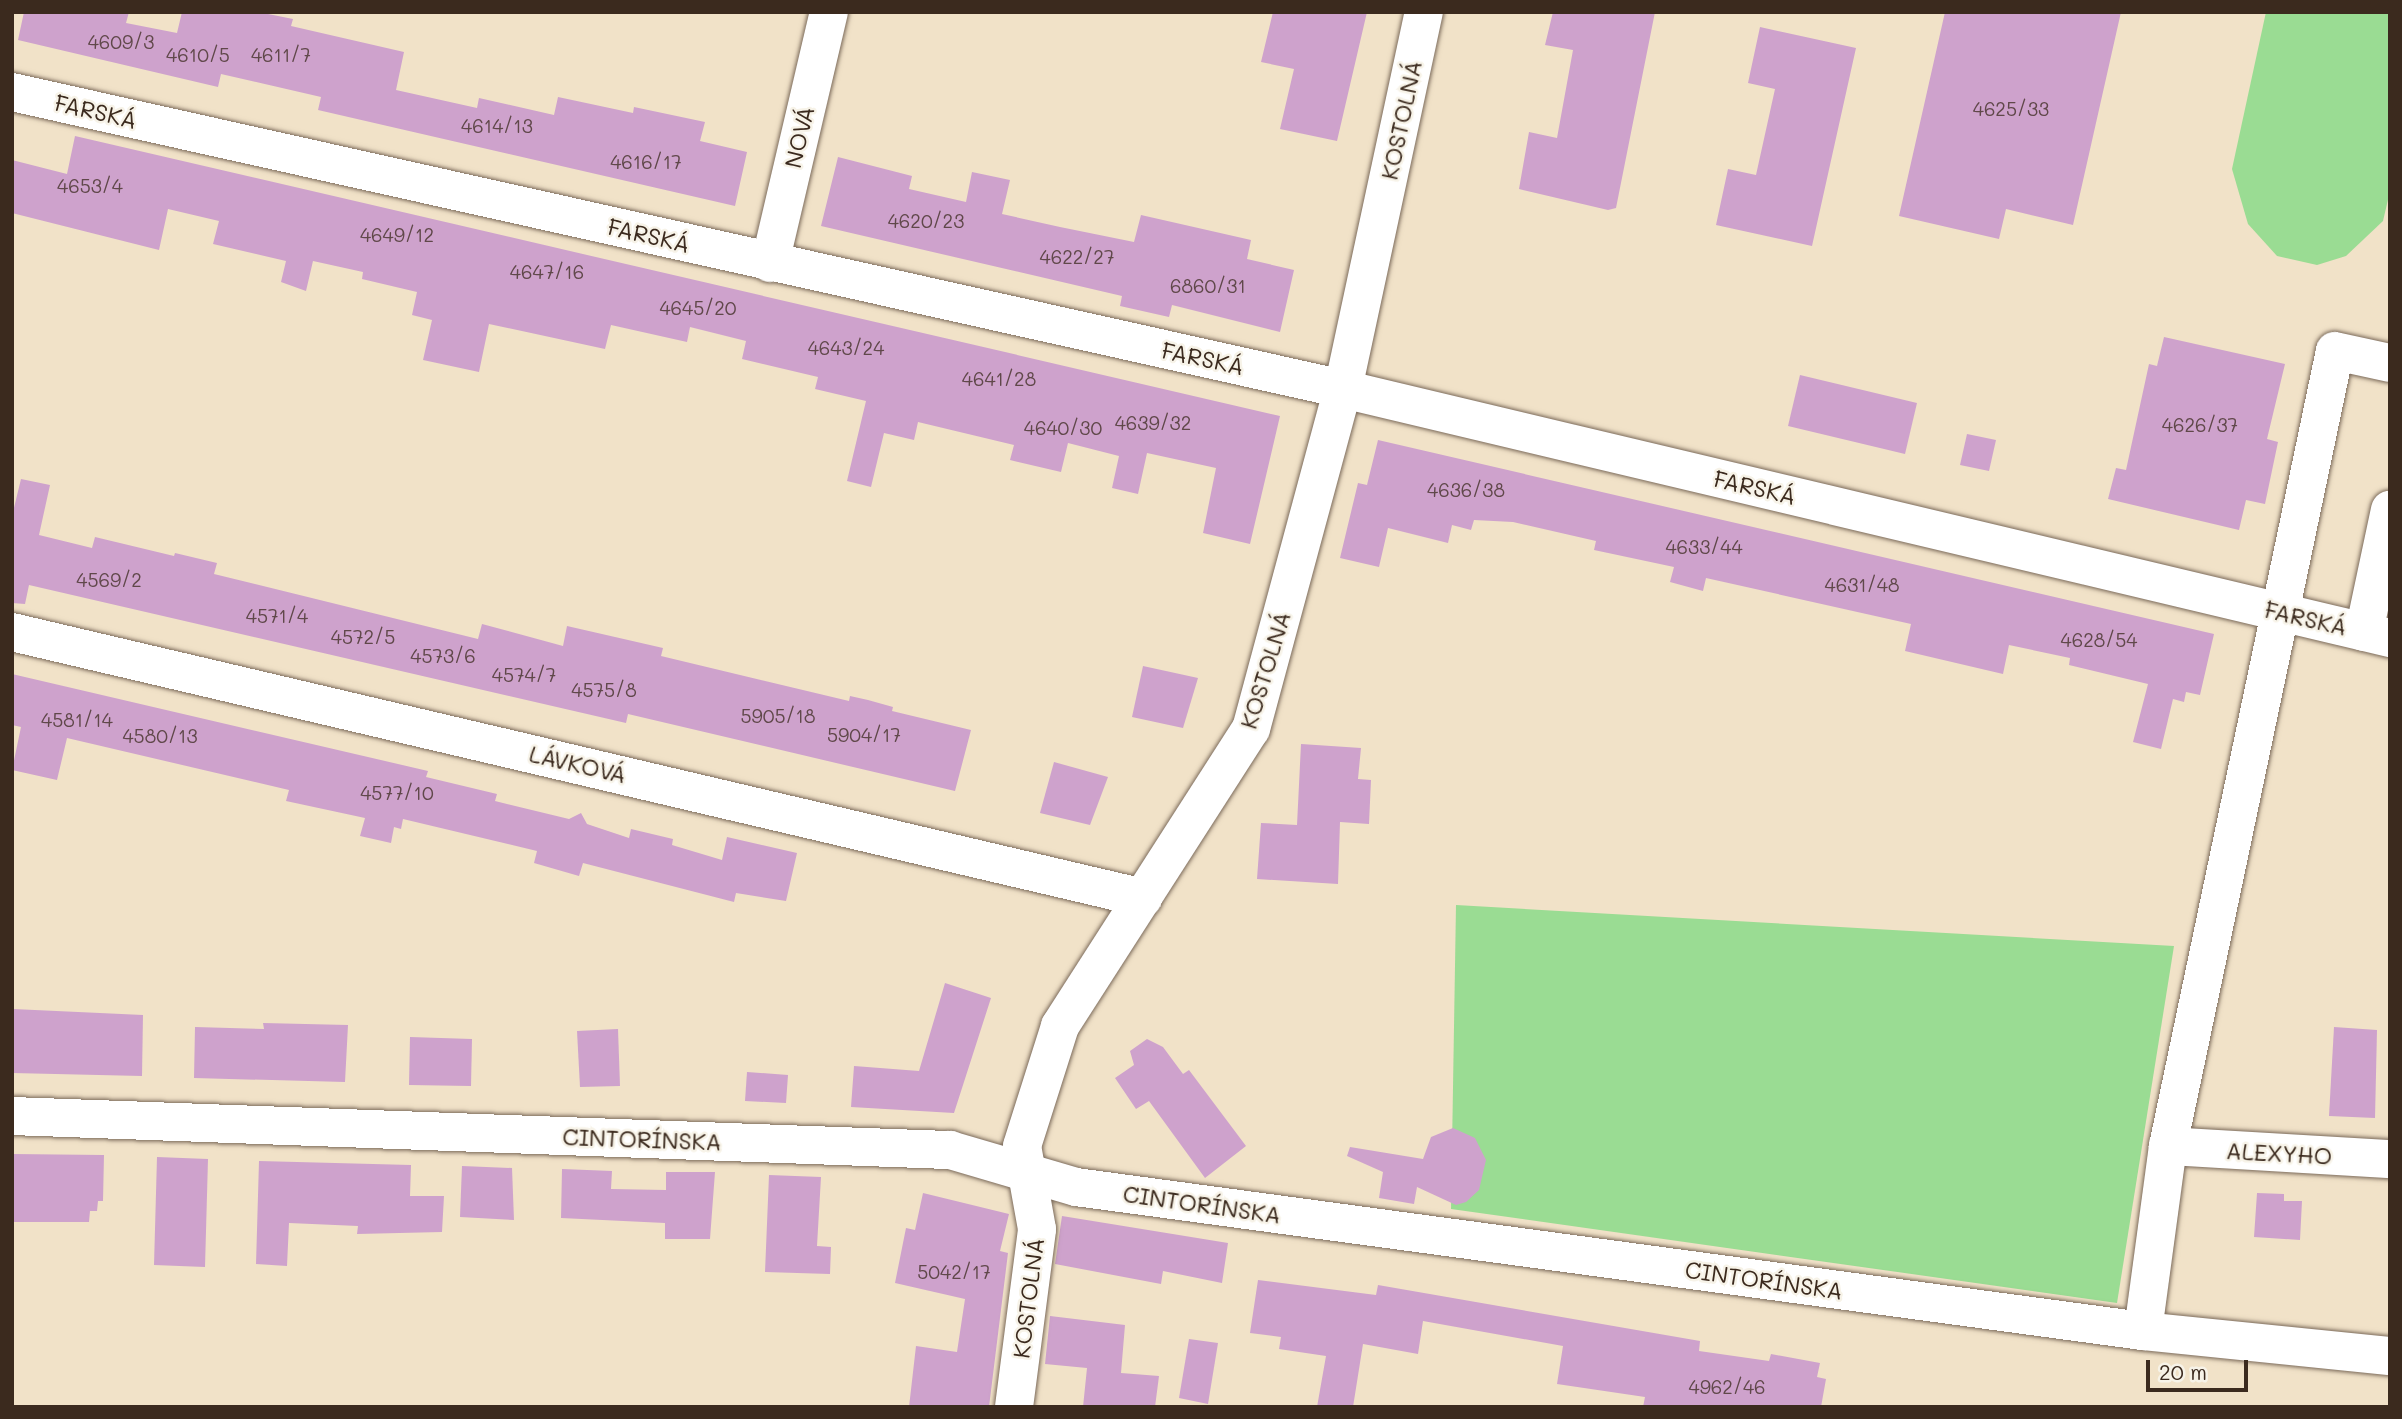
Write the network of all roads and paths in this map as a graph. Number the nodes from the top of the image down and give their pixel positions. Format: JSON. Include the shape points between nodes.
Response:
{"nodes":[{"id":1,"x":829,"y":12,"type":"edge"},
{"id":2,"x":1424,"y":12,"type":"edge"},
{"id":3,"x":12,"y":92,"type":"edge"},
{"id":4,"x":770,"y":262,"type":"junction"},
{"id":5,"x":2390,"y":363,"type":"edge"},
{"id":6,"x":1343,"y":389,"type":"junction"},
{"id":7,"x":2390,"y":510,"type":"edge"},
{"id":8,"x":2278,"y":611,"type":"junction"},
{"id":9,"x":12,"y":632,"type":"edge"},
{"id":10,"x":2377,"y":635,"type":"edge"},
{"id":11,"x":1143,"y":898,"type":"junction"},
{"id":12,"x":12,"y":1116,"type":"edge"},
{"id":13,"x":2168,"y":1146,"type":"junction"},
{"id":14,"x":2390,"y":1159,"type":"edge"},
{"id":15,"x":1028,"y":1173,"type":"junction"},
{"id":16,"x":2143,"y":1331,"type":"junction"},
{"id":17,"x":2390,"y":1356,"type":"edge"},
{"id":18,"x":1014,"y":1407,"type":"edge"}],
"edges":[{"from":1,"to":4,"type":"street","name":"NOVÁ"},
{"from":2,"to":6,"type":"street","name":"KOSTOLNÁ"},
{"from":3,"to":4,"type":"street","name":"FARSKÁ"},
{"from":4,"to":6,"type":"street","name":"FARSKÁ"},
{"from":5,"to":8,"type":"street","via":[[2334,351]]},
{"from":6,"to":8,"type":"street","name":"FARSKÁ"},
{"from":6,"to":11,"type":"street","name":"KOSTOLNÁ","via":[[1251,729]]},
{"from":7,"to":10,"type":"street"},
{"from":8,"to":10,"type":"street","name":"FARSKÁ"},
{"from":8,"to":13,"type":"street"},
{"from":9,"to":11,"type":"street","name":"LÁVKOVÁ"},
{"from":11,"to":15,"type":"street","name":"KOSTOLNÁ","via":[[1060,1026],[1022,1146]]},
{"from":12,"to":15,"type":"street","name":"CINTORÍNSKA","via":[[950,1150]]},
{"from":13,"to":14,"type":"street","name":"ALEXYHO"},
{"from":13,"to":16,"type":"street"},
{"from":15,"to":16,"type":"street","name":"CINTORÍNSKA","via":[[1076,1187]]},
{"from":15,"to":18,"type":"street","name":"KOSTOLNÁ","via":[[1037,1229]]},
{"from":16,"to":17,"type":"street","name":"CINTORÍNSKA"}]}
